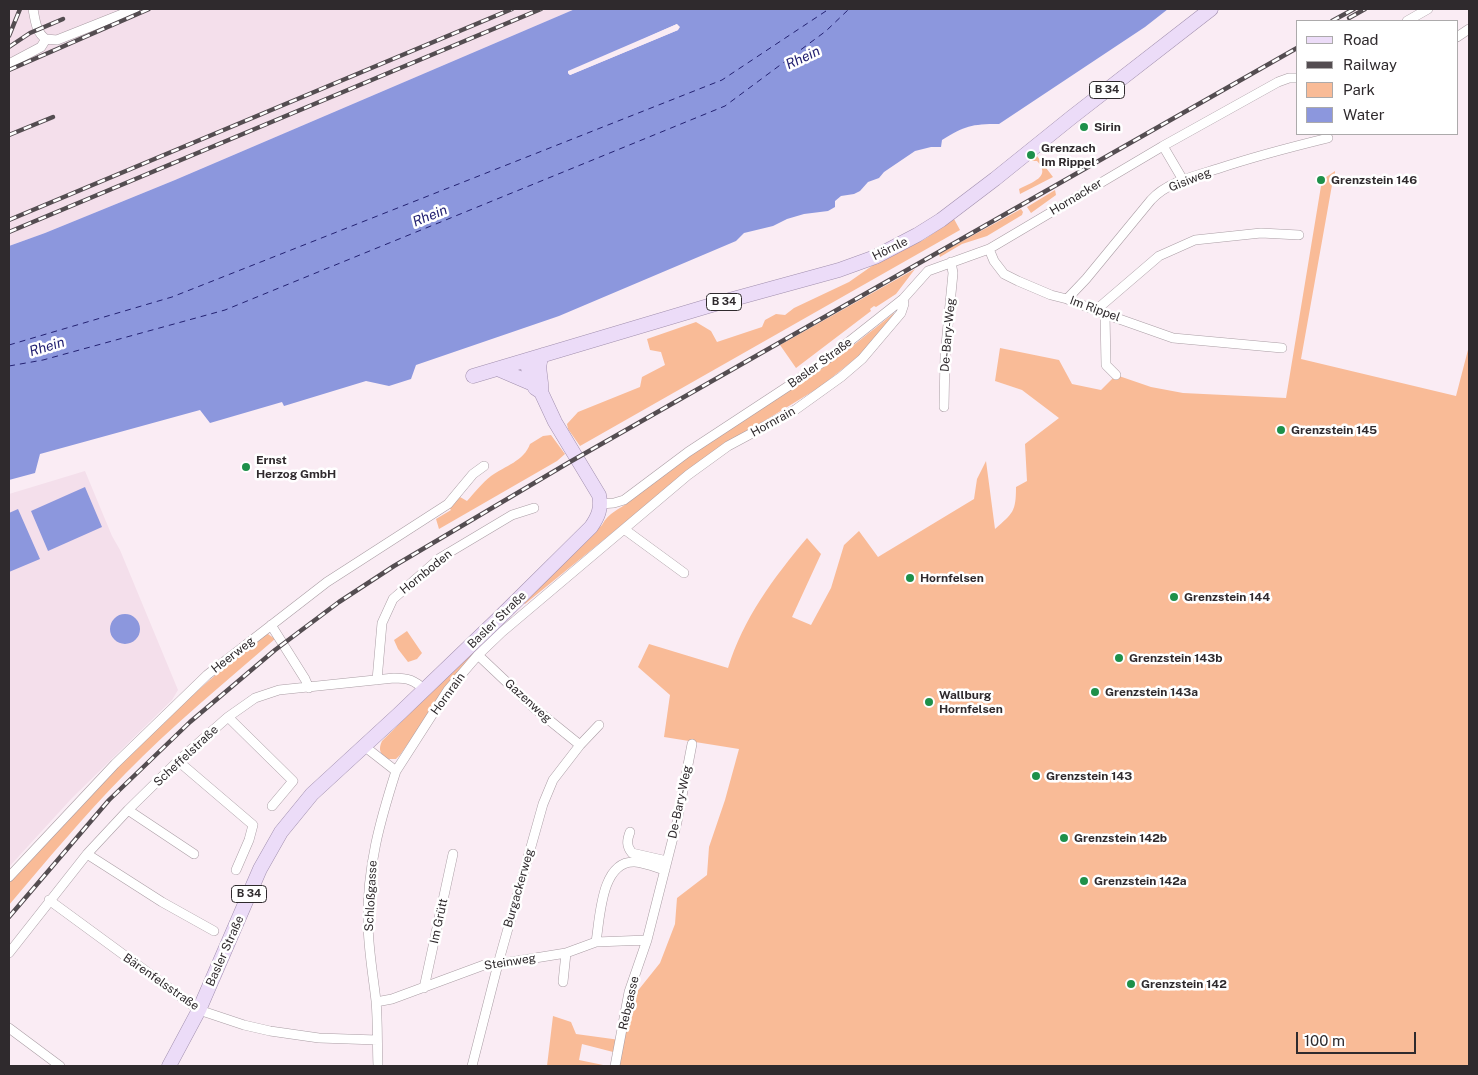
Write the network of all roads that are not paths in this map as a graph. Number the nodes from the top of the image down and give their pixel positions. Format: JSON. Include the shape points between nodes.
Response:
{"nodes":[{"id":1,"x":33,"y":9,"type":"edge"},
{"id":2,"x":135,"y":9,"type":"edge"},
{"id":3,"x":1211,"y":9,"type":"edge"},
{"id":4,"x":1428,"y":9,"type":"edge"},
{"id":5,"x":1409,"y":20,"type":"edge"},
{"id":6,"x":1469,"y":29,"type":"edge"},
{"id":7,"x":1458,"y":36,"type":"edge"},
{"id":8,"x":46,"y":39,"type":"junction"},
{"id":9,"x":9,"y":64,"type":"edge"},
{"id":10,"x":1296,"y":78,"type":"edge"},
{"id":11,"x":1328,"y":138,"type":"dead end"},
{"id":12,"x":1163,"y":146,"type":"junction"},
{"id":13,"x":1183,"y":180,"type":"junction"},
{"id":14,"x":1299,"y":235,"type":"dead end"},
{"id":15,"x":989,"y":249,"type":"junction"},
{"id":16,"x":951,"y":262,"type":"junction"},
{"id":17,"x":903,"y":299,"type":"junction"},
{"id":18,"x":1067,"y":299,"type":"junction"},
{"id":19,"x":1096,"y":310,"type":"junction"},
{"id":20,"x":1105,"y":314,"type":"junction"},
{"id":21,"x":1282,"y":348,"type":"dead end"},
{"id":22,"x":537,"y":357,"type":"junction"},
{"id":23,"x":498,"y":369,"type":"junction"},
{"id":24,"x":473,"y":376,"type":"dead end"},
{"id":25,"x":1116,"y":376,"type":"dead end"},
{"id":26,"x":537,"y":388,"type":"junction"},
{"id":27,"x":944,"y":407,"type":"dead end"},
{"id":28,"x":484,"y":466,"type":"dead end"},
{"id":29,"x":600,"y":504,"type":"junction"},
{"id":30,"x":534,"y":508,"type":"dead end"},
{"id":31,"x":624,"y":529,"type":"junction"},
{"id":32,"x":684,"y":574,"type":"dead end"},
{"id":33,"x":271,"y":626,"type":"junction"},
{"id":34,"x":478,"y":655,"type":"junction"},
{"id":35,"x":377,"y":680,"type":"junction"},
{"id":36,"x":308,"y":688,"type":"junction"},
{"id":37,"x":424,"y":690,"type":"junction"},
{"id":38,"x":228,"y":716,"type":"junction"},
{"id":39,"x":599,"y":725,"type":"dead end"},
{"id":40,"x":692,"y":744,"type":"dead end"},
{"id":41,"x":580,"y":745,"type":"junction"},
{"id":42,"x":364,"y":746,"type":"junction"},
{"id":43,"x":178,"y":761,"type":"junction"},
{"id":44,"x":396,"y":771,"type":"junction"},
{"id":45,"x":272,"y":806,"type":"dead end"},
{"id":46,"x":128,"y":810,"type":"junction"},
{"id":47,"x":630,"y":832,"type":"dead end"},
{"id":48,"x":87,"y":854,"type":"junction"},
{"id":49,"x":194,"y":854,"type":"dead end"},
{"id":50,"x":453,"y":854,"type":"dead end"},
{"id":51,"x":666,"y":865,"type":"junction"},
{"id":52,"x":236,"y":870,"type":"dead end"},
{"id":53,"x":9,"y":877,"type":"edge"},
{"id":54,"x":49,"y":900,"type":"junction"},
{"id":55,"x":214,"y":931,"type":"dead end"},
{"id":56,"x":647,"y":940,"type":"junction"},
{"id":57,"x":596,"y":942,"type":"junction"},
{"id":58,"x":9,"y":953,"type":"edge"},
{"id":59,"x":566,"y":953,"type":"junction"},
{"id":60,"x":498,"y":964,"type":"junction"},
{"id":61,"x":563,"y":982,"type":"dead end"},
{"id":62,"x":424,"y":988,"type":"junction"},
{"id":63,"x":376,"y":1002,"type":"junction"},
{"id":64,"x":199,"y":1010,"type":"junction"},
{"id":65,"x":9,"y":1028,"type":"edge"},
{"id":66,"x":377,"y":1040,"type":"junction"},
{"id":67,"x":60,"y":1066,"type":"edge"},
{"id":68,"x":169,"y":1066,"type":"edge"},
{"id":69,"x":378,"y":1066,"type":"edge"},
{"id":70,"x":472,"y":1066,"type":"edge"},
{"id":71,"x":615,"y":1066,"type":"edge"}],
"edges":[{"from":1,"to":8,"type":"street","via":[[38,29]]},
{"from":2,"to":8,"type":"street","via":[[57,40]]},
{"from":3,"to":22,"type":"main road","name":"Hörnle","number":"B 34","via":[[941,220],[875,257]]},
{"from":4,"to":5,"type":"street"},
{"from":6,"to":7,"type":"street"},
{"from":8,"to":9,"type":"street","via":[[41,47]]},
{"from":10,"to":12,"type":"street","name":"Hornacker","via":[[1278,82]]},
{"from":11,"to":13,"type":"street","name":"Gisiweg"},
{"from":12,"to":13,"type":"street"},
{"from":12,"to":15,"type":"street","name":"Hornacker"},
{"from":13,"to":18,"type":"street","name":"Gisiweg","via":[[1155,196]]},
{"from":14,"to":19,"type":"street","via":[[1261,233],[1195,240],[1159,256]]},
{"from":15,"to":16,"type":"street"},
{"from":15,"to":18,"type":"street","name":"Im Rippel","via":[[1004,274],[1050,295]]},
{"from":16,"to":17,"type":"street","name":"Basler Straße","via":[[928,271]]},
{"from":16,"to":27,"type":"street","name":"De-Bary-Weg","via":[[954,273],[945,356]]},
{"from":17,"to":29,"type":"street","name":"Basler Straße","via":[[790,385],[688,452],[624,500]]},
{"from":17,"to":31,"type":"street","name":"Hornrain","via":[[901,313],[862,359],[841,377],[795,410],[728,446]]},
{"from":18,"to":19,"type":"street","name":"Im Rippel"},
{"from":19,"to":20,"type":"street","name":"Im Rippel"},
{"from":20,"to":21,"type":"street","name":"Im Rippel","via":[[1174,338]]},
{"from":20,"to":25,"type":"street","via":[[1106,365]]},
{"from":22,"to":23,"type":"main road","number":"B 34"},
{"from":22,"to":26,"type":"main road","via":[[540,359],[542,386]]},
{"from":23,"to":24,"type":"main road","number":"B 34"},
{"from":23,"to":26,"type":"main road"},
{"from":26,"to":29,"type":"main road","via":[[599,496]]},
{"from":28,"to":33,"type":"street","name":"Heerweg","via":[[448,504],[327,582]]},
{"from":29,"to":37,"type":"main road","name":"Basler Straße","number":"B 34","via":[[598,518],[591,528]]},
{"from":30,"to":35,"type":"street","name":"Hornboden","via":[[512,515],[440,558],[393,599],[382,623]]},
{"from":31,"to":32,"type":"street"},
{"from":31,"to":34,"type":"street","name":"Hornrain"},
{"from":33,"to":36,"type":"street"},
{"from":33,"to":53,"type":"street","name":"Heerweg","via":[[208,675],[121,758]]},
{"from":34,"to":41,"type":"street","name":"Gazenweg","via":[[533,707]]},
{"from":34,"to":44,"type":"street","name":"Hornrain","via":[[448,690]]},
{"from":35,"to":36,"type":"street","name":"Scheffelstraße"},
{"from":35,"to":37,"type":"street","name":"Scheffelstraße","via":[[409,678]]},
{"from":36,"to":38,"type":"street","name":"Scheffelstraße","via":[[279,690],[255,698]]},
{"from":37,"to":42,"type":"main road","name":"Basler Straße","number":"B 34"},
{"from":38,"to":43,"type":"street","name":"Scheffelstraße"},
{"from":38,"to":45,"type":"street","via":[[293,781]]},
{"from":39,"to":41,"type":"street","name":"Burgackerweg"},
{"from":40,"to":51,"type":"street","name":"De-Bary-Weg"},
{"from":41,"to":60,"type":"street","name":"Burgackerweg","via":[[553,780],[543,804]]},
{"from":42,"to":44,"type":"street"},
{"from":42,"to":64,"type":"main road","name":"Basler Straße","number":"B 34","via":[[312,794],[282,832],[260,869]]},
{"from":43,"to":46,"type":"street","name":"Scheffelstraße"},
{"from":43,"to":52,"type":"street","via":[[253,825]]},
{"from":44,"to":63,"type":"street","name":"Schloßgasse","via":[[381,818],[371,867],[368,919]]},
{"from":46,"to":48,"type":"street","name":"Scheffelstraße"},
{"from":46,"to":49,"type":"street"},
{"from":47,"to":51,"type":"street","via":[[627,845],[632,852]]},
{"from":48,"to":54,"type":"street","name":"Scheffelstraße"},
{"from":48,"to":55,"type":"street"},
{"from":50,"to":62,"type":"street","name":"Im Grütt"},
{"from":51,"to":56,"type":"street","name":"De-Bary-Weg"},
{"from":51,"to":57,"type":"street","via":[[626,863],[611,874],[606,884]]},
{"from":54,"to":58,"type":"street","name":"Scheffelstraße"},
{"from":54,"to":64,"type":"street","name":"Bärenfelsstraße"},
{"from":56,"to":57,"type":"street","name":"Steinweg"},
{"from":56,"to":71,"type":"street","name":"Rebgasse","via":[[629,992]]},
{"from":57,"to":59,"type":"street","name":"Steinweg"},
{"from":59,"to":60,"type":"street","name":"Steinweg"},
{"from":59,"to":61,"type":"street"},
{"from":60,"to":62,"type":"street","name":"Steinweg","via":[[484,965]]},
{"from":60,"to":70,"type":"street","name":"Burgackerweg"},
{"from":62,"to":63,"type":"street","name":"Steinweg"},
{"from":63,"to":66,"type":"street","name":"Schloßgasse"},
{"from":64,"to":66,"type":"street","name":"Bärenfelsstraße","via":[[279,1033]]},
{"from":64,"to":68,"type":"main road","name":"Basler Straße","number":"B 34"},
{"from":65,"to":67,"type":"street"},
{"from":66,"to":69,"type":"street","name":"Schloßgasse"}]}
